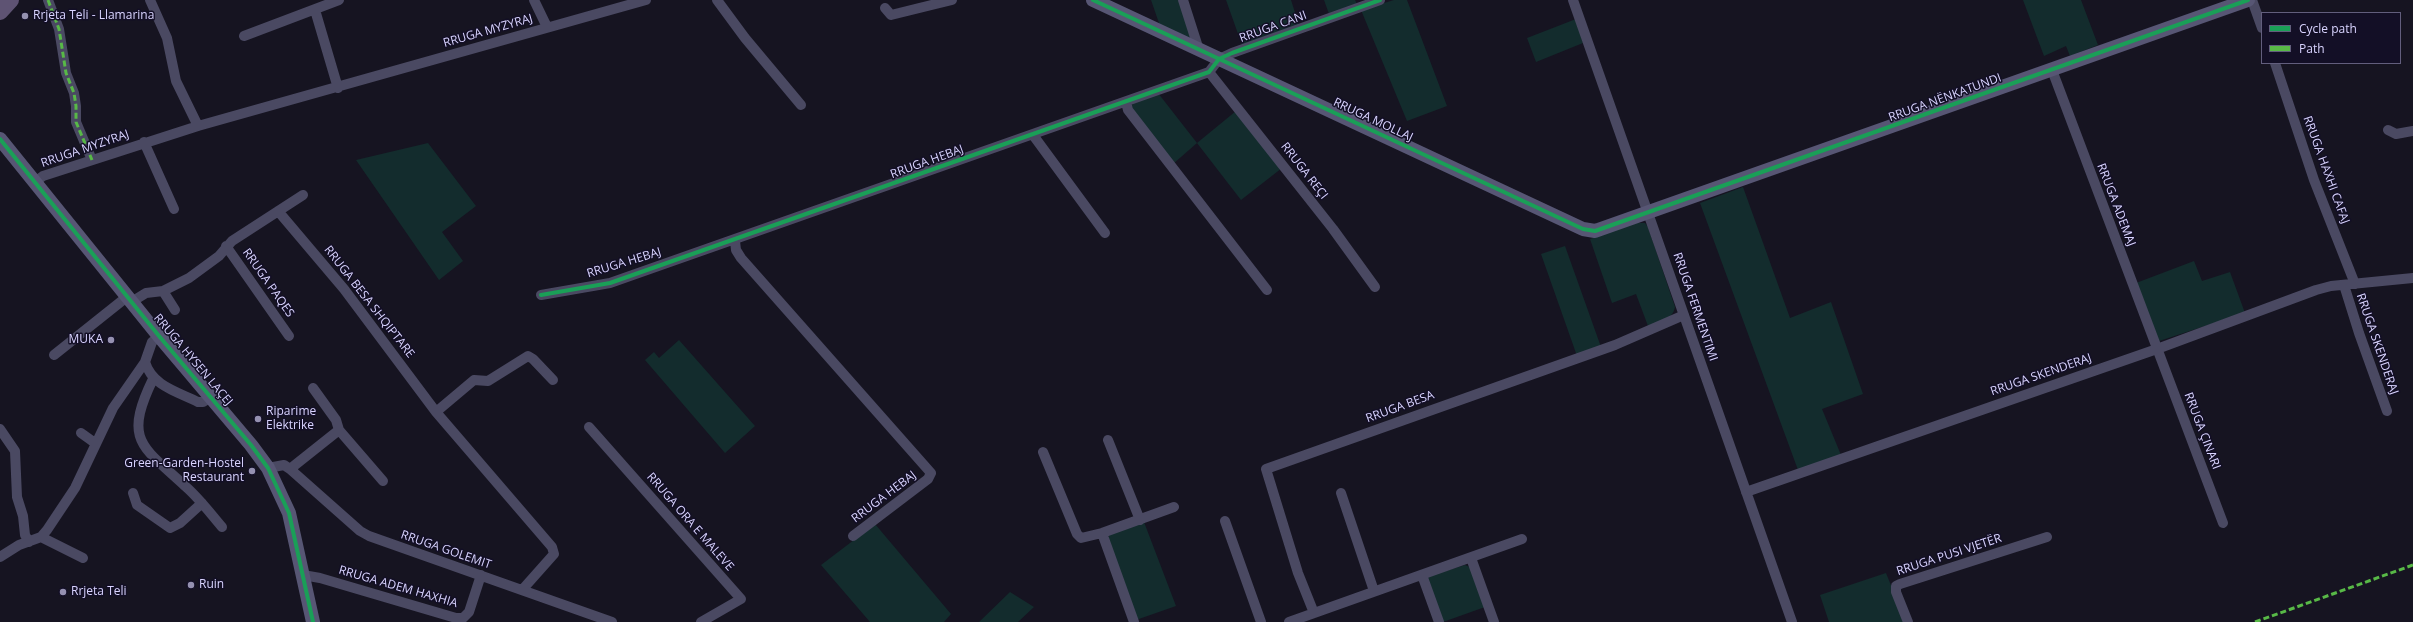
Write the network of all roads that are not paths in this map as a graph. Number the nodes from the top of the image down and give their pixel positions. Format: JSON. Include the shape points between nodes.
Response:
{"nodes":[{"id":1,"x":11,"y":0,"type":"edge"},
{"id":2,"x":48,"y":0,"type":"edge"},
{"id":3,"x":150,"y":0,"type":"edge"},
{"id":4,"x":339,"y":0,"type":"edge"},
{"id":5,"x":534,"y":0,"type":"edge"},
{"id":6,"x":646,"y":0,"type":"edge"},
{"id":7,"x":717,"y":0,"type":"edge"},
{"id":8,"x":952,"y":0,"type":"edge"},
{"id":9,"x":1093,"y":0,"type":"edge"},
{"id":10,"x":1182,"y":0,"type":"edge"},
{"id":11,"x":1380,"y":0,"type":"edge"},
{"id":12,"x":1573,"y":0,"type":"edge"},
{"id":13,"x":2248,"y":0,"type":"edge"},
{"id":14,"x":2252,"y":0,"type":"edge"},
{"id":15,"x":885,"y":8,"type":"dead end"},
{"id":16,"x":315,"y":10,"type":"junction"},
{"id":17,"x":0,"y":12,"type":"edge"},
{"id":18,"x":2261,"y":25,"type":"edge"},
{"id":19,"x":547,"y":27,"type":"junction"},
{"id":20,"x":244,"y":36,"type":"dead end"},
{"id":21,"x":1199,"y":50,"type":"junction"},
{"id":22,"x":1219,"y":59,"type":"junction"},
{"id":23,"x":2275,"y":64,"type":"edge"},
{"id":24,"x":2052,"y":70,"type":"junction"},
{"id":25,"x":1210,"y":72,"type":"junction"},
{"id":26,"x":338,"y":88,"type":"junction"},
{"id":27,"x":1126,"y":102,"type":"junction"},
{"id":28,"x":801,"y":105,"type":"dead end"},
{"id":29,"x":198,"y":126,"type":"junction"},
{"id":30,"x":2388,"y":130,"type":"dead end"},
{"id":31,"x":2413,"y":131,"type":"edge"},
{"id":32,"x":1033,"y":135,"type":"junction"},
{"id":33,"x":0,"y":139,"type":"edge"},
{"id":34,"x":144,"y":142,"type":"junction"},
{"id":35,"x":92,"y":160,"type":"junction"},
{"id":36,"x":35,"y":182,"type":"junction"},
{"id":37,"x":304,"y":195,"type":"dead end"},
{"id":38,"x":174,"y":209,"type":"dead end"},
{"id":39,"x":278,"y":211,"type":"junction"},
{"id":40,"x":1648,"y":214,"type":"junction"},
{"id":41,"x":1105,"y":233,"type":"dead end"},
{"id":42,"x":735,"y":241,"type":"junction"},
{"id":43,"x":226,"y":246,"type":"junction"},
{"id":44,"x":2413,"y":278,"type":"edge"},
{"id":45,"x":2355,"y":284,"type":"junction"},
{"id":46,"x":2344,"y":285,"type":"junction"},
{"id":47,"x":1375,"y":287,"type":"dead end"},
{"id":48,"x":1267,"y":290,"type":"dead end"},
{"id":49,"x":163,"y":291,"type":"junction"},
{"id":50,"x":541,"y":295,"type":"dead end"},
{"id":51,"x":131,"y":298,"type":"junction"},
{"id":52,"x":175,"y":310,"type":"dead end"},
{"id":53,"x":1684,"y":315,"type":"junction"},
{"id":54,"x":159,"y":336,"type":"junction"},
{"id":55,"x":288,"y":336,"type":"dead end"},
{"id":56,"x":2156,"y":349,"type":"junction"},
{"id":57,"x":54,"y":355,"type":"dead end"},
{"id":58,"x":145,"y":362,"type":"junction"},
{"id":59,"x":153,"y":379,"type":"junction"},
{"id":60,"x":553,"y":380,"type":"dead end"},
{"id":61,"x":314,"y":388,"type":"dead end"},
{"id":62,"x":211,"y":397,"type":"junction"},
{"id":63,"x":2387,"y":411,"type":"dead end"},
{"id":64,"x":436,"y":412,"type":"junction"},
{"id":65,"x":589,"y":427,"type":"dead end"},
{"id":66,"x":0,"y":430,"type":"edge"},
{"id":67,"x":339,"y":430,"type":"junction"},
{"id":68,"x":81,"y":433,"type":"dead end"},
{"id":69,"x":1108,"y":440,"type":"dead end"},
{"id":70,"x":95,"y":443,"type":"junction"},
{"id":71,"x":1043,"y":452,"type":"dead end"},
{"id":72,"x":268,"y":468,"type":"junction"},
{"id":73,"x":290,"y":469,"type":"junction"},
{"id":74,"x":383,"y":481,"type":"dead end"},
{"id":75,"x":1746,"y":492,"type":"junction"},
{"id":76,"x":133,"y":493,"type":"dead end"},
{"id":77,"x":1341,"y":493,"type":"dead end"},
{"id":78,"x":202,"y":503,"type":"junction"},
{"id":79,"x":1174,"y":507,"type":"dead end"},
{"id":80,"x":1140,"y":520,"type":"junction"},
{"id":81,"x":1224,"y":521,"type":"dead end"},
{"id":82,"x":2223,"y":523,"type":"dead end"},
{"id":83,"x":222,"y":527,"type":"dead end"},
{"id":84,"x":1102,"y":533,"type":"junction"},
{"id":85,"x":853,"y":536,"type":"dead end"},
{"id":86,"x":41,"y":537,"type":"junction"},
{"id":87,"x":2047,"y":537,"type":"dead end"},
{"id":88,"x":1522,"y":539,"type":"dead end"},
{"id":89,"x":29,"y":542,"type":"junction"},
{"id":90,"x":0,"y":557,"type":"edge"},
{"id":91,"x":83,"y":558,"type":"dead end"},
{"id":92,"x":1471,"y":558,"type":"junction"},
{"id":93,"x":1422,"y":574,"type":"junction"},
{"id":94,"x":303,"y":575,"type":"junction"},
{"id":95,"x":481,"y":575,"type":"junction"},
{"id":96,"x":522,"y":590,"type":"junction"},
{"id":97,"x":1374,"y":591,"type":"junction"},
{"id":98,"x":1308,"y":617,"type":"edge"},
{"id":99,"x":313,"y":622,"type":"edge"},
{"id":100,"x":612,"y":622,"type":"edge"},
{"id":101,"x":701,"y":622,"type":"edge"},
{"id":102,"x":1134,"y":622,"type":"edge"},
{"id":103,"x":1261,"y":622,"type":"edge"},
{"id":104,"x":1289,"y":622,"type":"edge"},
{"id":105,"x":1438,"y":622,"type":"edge"},
{"id":106,"x":1494,"y":622,"type":"edge"},
{"id":107,"x":1792,"y":622,"type":"edge"},
{"id":108,"x":1908,"y":622,"type":"edge"}],
"edges":[{"from":1,"to":17,"type":"main road"},
{"from":2,"to":35,"type":"street","via":[[59,29],[66,72],[76,106],[76,122]]},
{"from":3,"to":29,"type":"street","via":[[167,38],[176,81]]},
{"from":4,"to":16,"type":"street"},
{"from":5,"to":19,"type":"street"},
{"from":6,"to":19,"type":"street","name":"RRUGA MYZYRAJ"},
{"from":7,"to":28,"type":"street"},
{"from":8,"to":15,"type":"street","via":[[891,15]]},
{"from":9,"to":21,"type":"street","name":"RRUGA MOLLAJ"},
{"from":10,"to":21,"type":"street"},
{"from":11,"to":22,"type":"street","name":"RRUGA CANI"},
{"from":12,"to":40,"type":"street","name":"RRUGA FERMENTIMI"},
{"from":13,"to":24,"type":"street","name":"RRUGA NËNKATUNDI"},
{"from":14,"to":18,"type":"street"},
{"from":16,"to":20,"type":"street"},
{"from":16,"to":26,"type":"street"},
{"from":19,"to":26,"type":"street","name":"RRUGA MYZYRAJ"},
{"from":21,"to":22,"type":"street","name":"RRUGA MOLLAJ"},
{"from":22,"to":25,"type":"street"},
{"from":22,"to":40,"type":"street","name":"RRUGA MOLLAJ","via":[[1583,229],[1595,231]]},
{"from":23,"to":45,"type":"street","name":"RRUGA HAXHI CAFAJ","via":[[2314,180]]},
{"from":24,"to":40,"type":"street","name":"RRUGA NËNKATUNDI"},
{"from":24,"to":56,"type":"street","name":"RRUGA ADEMAJ"},
{"from":25,"to":27,"type":"street","name":"RRUGA HEBAJ"},
{"from":25,"to":47,"type":"street","name":"RRUGA REÇI"},
{"from":26,"to":29,"type":"street","name":"RRUGA MYZYRAJ"},
{"from":27,"to":32,"type":"street","name":"RRUGA HEBAJ"},
{"from":27,"to":48,"type":"street","via":[[1128,110]]},
{"from":29,"to":34,"type":"street","name":"RRUGA MYZYRAJ"},
{"from":30,"to":31,"type":"street","via":[[2396,134]]},
{"from":32,"to":41,"type":"street"},
{"from":32,"to":42,"type":"street","name":"RRUGA HEBAJ"},
{"from":33,"to":36,"type":"street","name":"RRUGA HYSEN LAÇEJ"},
{"from":34,"to":35,"type":"street","name":"RRUGA MYZYRAJ"},
{"from":34,"to":38,"type":"street","name":"RRUGA MYZYRAJ"},
{"from":35,"to":36,"type":"street","name":"RRUGA MYZYRAJ","via":[[43,176]]},
{"from":36,"to":51,"type":"street","name":"RRUGA HYSEN LAÇEJ"},
{"from":37,"to":39,"type":"street","name":"RRUGA PAQES"},
{"from":39,"to":43,"type":"street","name":"RRUGA PAQES"},
{"from":39,"to":64,"type":"street","name":"RRUGA BESA SHQIPTARE","via":[[344,289]]},
{"from":40,"to":53,"type":"street","name":"RRUGA FERMENTIMI"},
{"from":42,"to":50,"type":"street","name":"RRUGA HEBAJ","via":[[610,283]]},
{"from":42,"to":85,"type":"street","name":"RRUGA HEBAJ","via":[[736,250],[741,258],[931,473],[928,479]]},
{"from":43,"to":49,"type":"street","name":"RRUGA PAQES","via":[[207,266]]},
{"from":43,"to":55,"type":"street","name":"RRUGA PAQES"},
{"from":44,"to":45,"type":"street","name":"RRUGA SKENDERAJ"},
{"from":45,"to":46,"type":"street","name":"RRUGA SKENDERAJ"},
{"from":46,"to":56,"type":"street","name":"RRUGA SKENDERAJ","via":[[2316,290]]},
{"from":46,"to":63,"type":"street","name":"RRUGA SKENDERAJ"},
{"from":49,"to":51,"type":"street"},
{"from":49,"to":52,"type":"street","name":"RRUGA HYSEN LAÇEJ"},
{"from":51,"to":54,"type":"street","name":"RRUGA HYSEN LAÇEJ"},
{"from":51,"to":57,"type":"street"},
{"from":53,"to":75,"type":"street","name":"RRUGA FERMENTIMI"},
{"from":53,"to":98,"type":"street","name":"RRUGA BESA","via":[[1609,348],[1266,469],[1298,573]]},
{"from":54,"to":58,"type":"street","via":[[152,342]]},
{"from":54,"to":62,"type":"street","name":"RRUGA HYSEN LAÇEJ"},
{"from":56,"to":75,"type":"street","name":"RRUGA SKENDERAJ"},
{"from":56,"to":82,"type":"street","name":"RRUGA ÇINARI"},
{"from":58,"to":59,"type":"street"},
{"from":58,"to":70,"type":"street","via":[[113,408]]},
{"from":59,"to":62,"type":"street","via":[[198,402]]},
{"from":59,"to":78,"type":"street","via":[[140,417],[143,445],[148,454]]},
{"from":60,"to":64,"type":"street","via":[[528,356],[488,381],[474,380]]},
{"from":61,"to":67,"type":"street","via":[[336,420]]},
{"from":62,"to":72,"type":"street","name":"RRUGA HYSEN LAÇEJ"},
{"from":64,"to":96,"type":"street","name":"RRUGA BESA SHQIPTARE","via":[[554,551]]},
{"from":65,"to":101,"type":"street","name":"RRUGA ORA E MALEVE","via":[[741,599]]},
{"from":66,"to":89,"type":"street","via":[[15,451],[17,497],[24,516],[24,535]]},
{"from":67,"to":73,"type":"street"},
{"from":67,"to":74,"type":"street"},
{"from":68,"to":70,"type":"street"},
{"from":69,"to":80,"type":"street"},
{"from":70,"to":86,"type":"street","via":[[75,488]]},
{"from":71,"to":84,"type":"street","via":[[1077,534],[1081,538]]},
{"from":72,"to":73,"type":"street","via":[[284,465]]},
{"from":72,"to":94,"type":"street","name":"RRUGA HYSEN LAÇEJ","via":[[289,513]]},
{"from":73,"to":95,"type":"street","name":"RRUGA GOLEMIT","via":[[368,536]]},
{"from":75,"to":107,"type":"street","name":"RRUGA FERMENTIMI"},
{"from":76,"to":78,"type":"street","via":[[137,505],[170,528],[180,523]]},
{"from":77,"to":97,"type":"street"},
{"from":78,"to":83,"type":"street"},
{"from":79,"to":80,"type":"street"},
{"from":80,"to":84,"type":"street"},
{"from":81,"to":103,"type":"street"},
{"from":84,"to":102,"type":"street"},
{"from":86,"to":89,"type":"street"},
{"from":86,"to":91,"type":"street"},
{"from":87,"to":108,"type":"street","name":"RRUGA PUSI VJETËR","via":[[1896,586]]},
{"from":88,"to":92,"type":"street"},
{"from":89,"to":90,"type":"street"},
{"from":92,"to":93,"type":"street"},
{"from":92,"to":106,"type":"street"},
{"from":93,"to":97,"type":"street"},
{"from":93,"to":105,"type":"street"},
{"from":94,"to":95,"type":"street","name":"RRUGA ADEM HAXHIA","via":[[463,618],[469,612]]},
{"from":94,"to":99,"type":"street","name":"RRUGA HYSEN LAÇEJ"},
{"from":95,"to":96,"type":"street","name":"RRUGA GOLEMIT"},
{"from":96,"to":100,"type":"street","name":"RRUGA GOLEMIT"},
{"from":97,"to":98,"type":"street"},
{"from":98,"to":104,"type":"street"}]}
